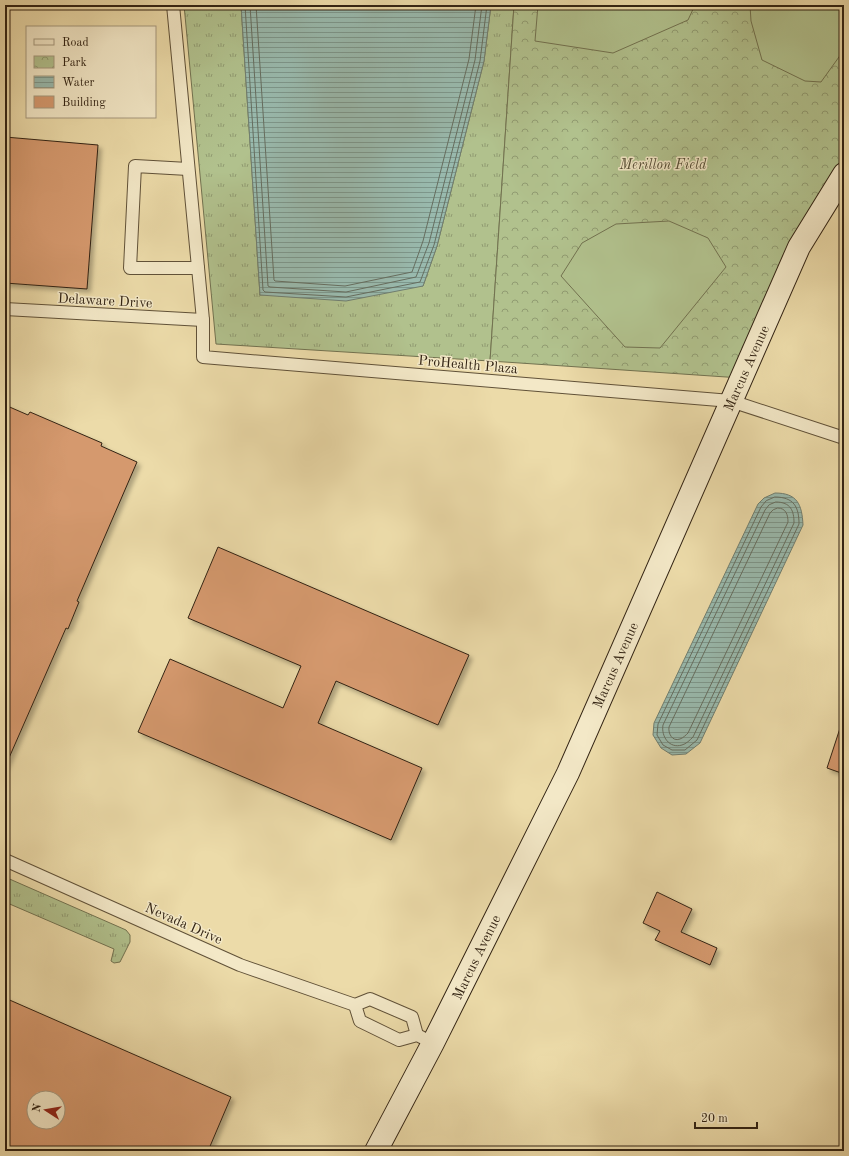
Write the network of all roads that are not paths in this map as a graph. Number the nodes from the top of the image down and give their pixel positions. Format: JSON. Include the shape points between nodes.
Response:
{"nodes":[{"id":1,"x":173,"y":5,"type":"edge"},
{"id":2,"x":188,"y":169,"type":"junction"},
{"id":3,"x":844,"y":174,"type":"edge"},
{"id":4,"x":198,"y":268,"type":"junction"},
{"id":5,"x":5,"y":309,"type":"edge"},
{"id":6,"x":203,"y":320,"type":"junction"},
{"id":7,"x":731,"y":401,"type":"junction"},
{"id":8,"x":844,"y":438,"type":"edge"},
{"id":9,"x":5,"y":860,"type":"edge"},
{"id":10,"x":355,"y":1005,"type":"junction"},
{"id":11,"x":425,"y":1039,"type":"junction"},
{"id":12,"x":376,"y":1151,"type":"edge"}],
"edges":[{"from":1,"to":2,"type":"lane"},
{"from":2,"to":4,"type":"lane"},
{"from":2,"to":4,"type":"lane","via":[[135,166],[130,268]]},
{"from":3,"to":7,"type":"main road","name":"Marcus Avenue","via":[[799,247]]},
{"from":4,"to":6,"type":"lane"},
{"from":5,"to":6,"type":"lane","name":"Delaware Drive"},
{"from":6,"to":7,"type":"lane","name":"ProHealth Plaza","via":[[203,357]]},
{"from":7,"to":8,"type":"lane","name":"ProHealth Plaza"},
{"from":7,"to":11,"type":"main road","name":"Marcus Avenue","via":[[568,773]]},
{"from":9,"to":10,"type":"lane","name":"Nevada Drive","via":[[240,965]]},
{"from":10,"to":11,"type":"lane","via":[[360,1021],[399,1040]]},
{"from":10,"to":11,"type":"lane","via":[[370,999],[412,1017]]},
{"from":11,"to":12,"type":"main road","name":"Marcus Avenue"}]}
